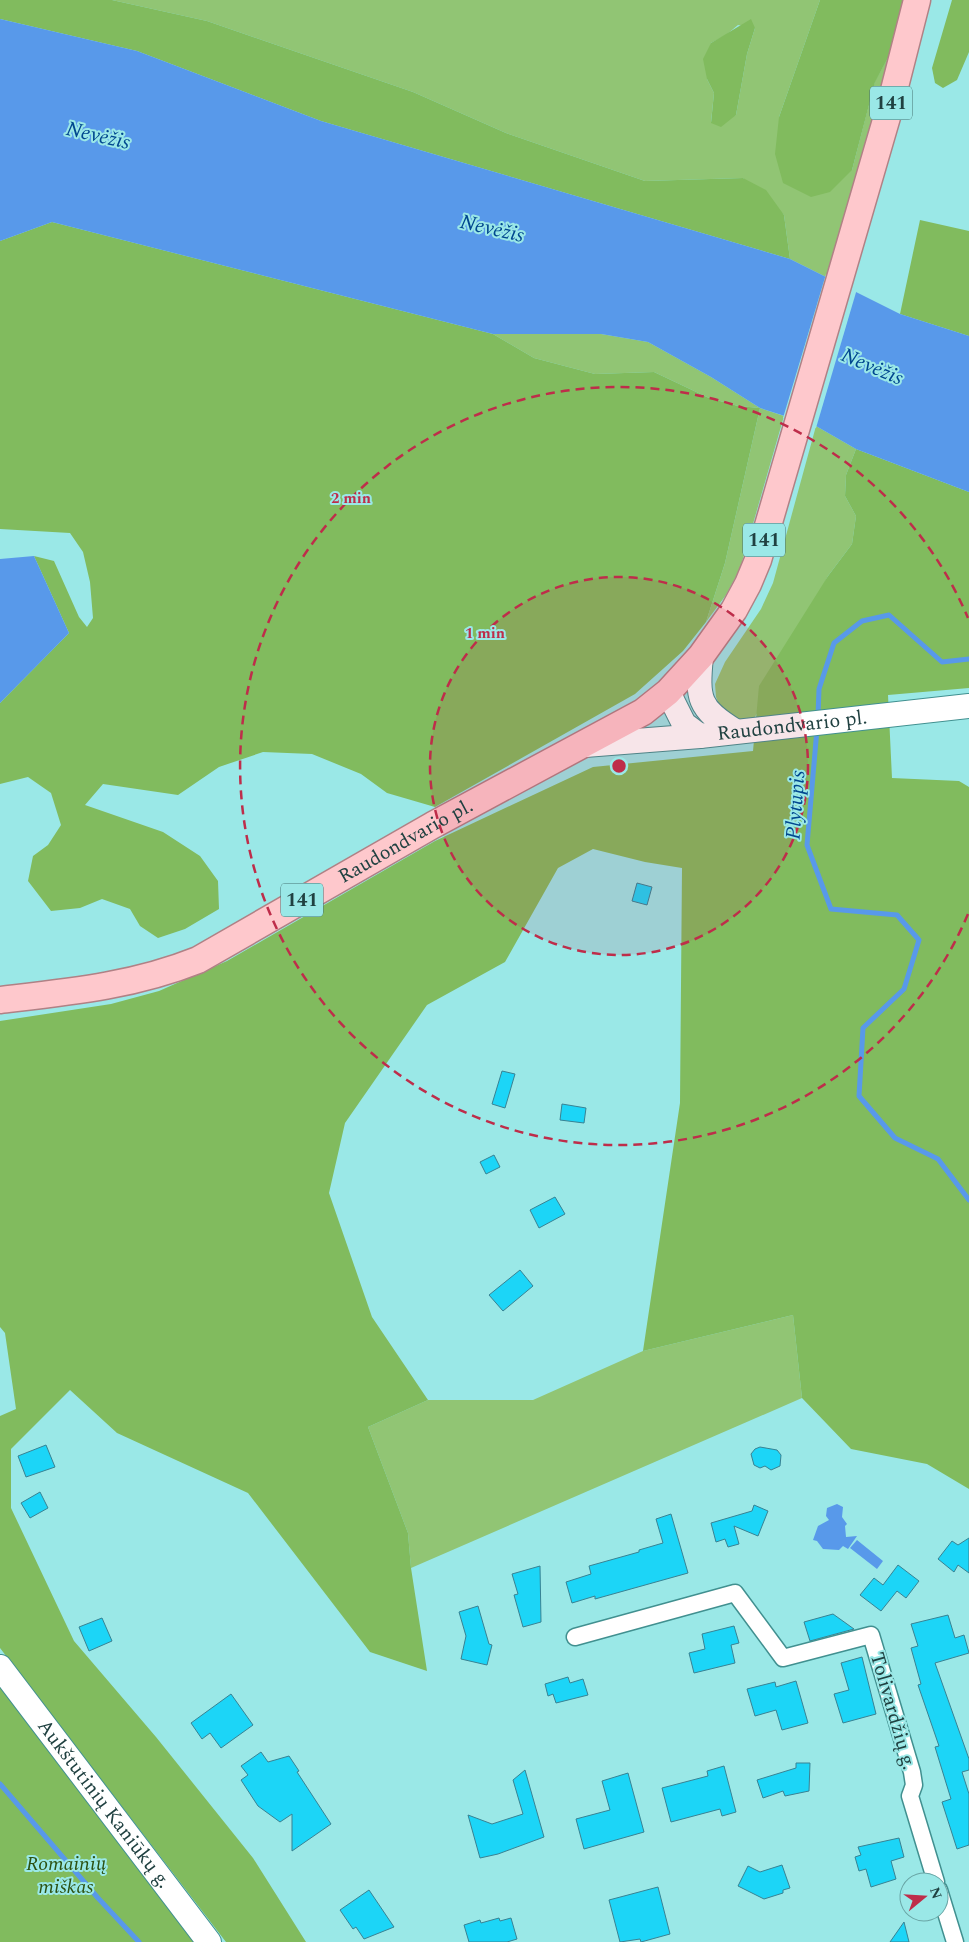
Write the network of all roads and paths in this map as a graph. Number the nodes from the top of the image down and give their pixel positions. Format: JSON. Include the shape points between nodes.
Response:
{"nodes":[{"id":1,"x":917,"y":0,"type":"edge"},
{"id":2,"x":701,"y":656,"type":"junction"},
{"id":3,"x":668,"y":692,"type":"junction"},
{"id":4,"x":701,"y":701,"type":"junction"},
{"id":5,"x":969,"y":706,"type":"edge"},
{"id":6,"x":735,"y":731,"type":"junction"},
{"id":7,"x":700,"y":736,"type":"junction"},
{"id":8,"x":585,"y":745,"type":"junction"},
{"id":9,"x":0,"y":1000,"type":"edge"},
{"id":10,"x":575,"y":1637,"type":"dead end"},
{"id":11,"x":0,"y":1667,"type":"edge"},
{"id":12,"x":933,"y":1872,"type":"edge"},
{"id":13,"x":949,"y":1922,"type":"edge"},
{"id":14,"x":209,"y":1942,"type":"edge"},
{"id":15,"x":955,"y":1942,"type":"edge"}],
"edges":[{"from":1,"to":2,"type":"main road","number":"141","via":[[862,206],[777,496],[748,584]]},
{"from":2,"to":3,"type":"main road","number":"141"},
{"from":2,"to":4,"type":"main road","via":[[698,681]]},
{"from":3,"to":4,"type":"main road","via":[[689,695]]},
{"from":3,"to":7,"type":"main road","via":[[684,724]]},
{"from":3,"to":8,"type":"main road","name":"Raudondvario pl.","number":"141","via":[[636,716]]},
{"from":4,"to":6,"type":"main road","via":[[712,717]]},
{"from":5,"to":6,"type":"main road","name":"Raudondvario pl."},
{"from":6,"to":7,"type":"main road","name":"Raudondvario pl."},
{"from":7,"to":8,"type":"main road","name":"Raudondvario pl."},
{"from":8,"to":9,"type":"main road","name":"Raudondvario pl.","number":"141","via":[[433,825],[198,960],[162,974],[120,984]]},
{"from":10,"to":12,"type":"street","name":"Tolivardžių g.","via":[[735,1592],[782,1658],[872,1635],[912,1772],[914,1786],[910,1796]]},
{"from":11,"to":14,"type":"main road","name":"Aukštutinių Kaniūkų g."},
{"from":13,"to":15,"type":"street"}]}
